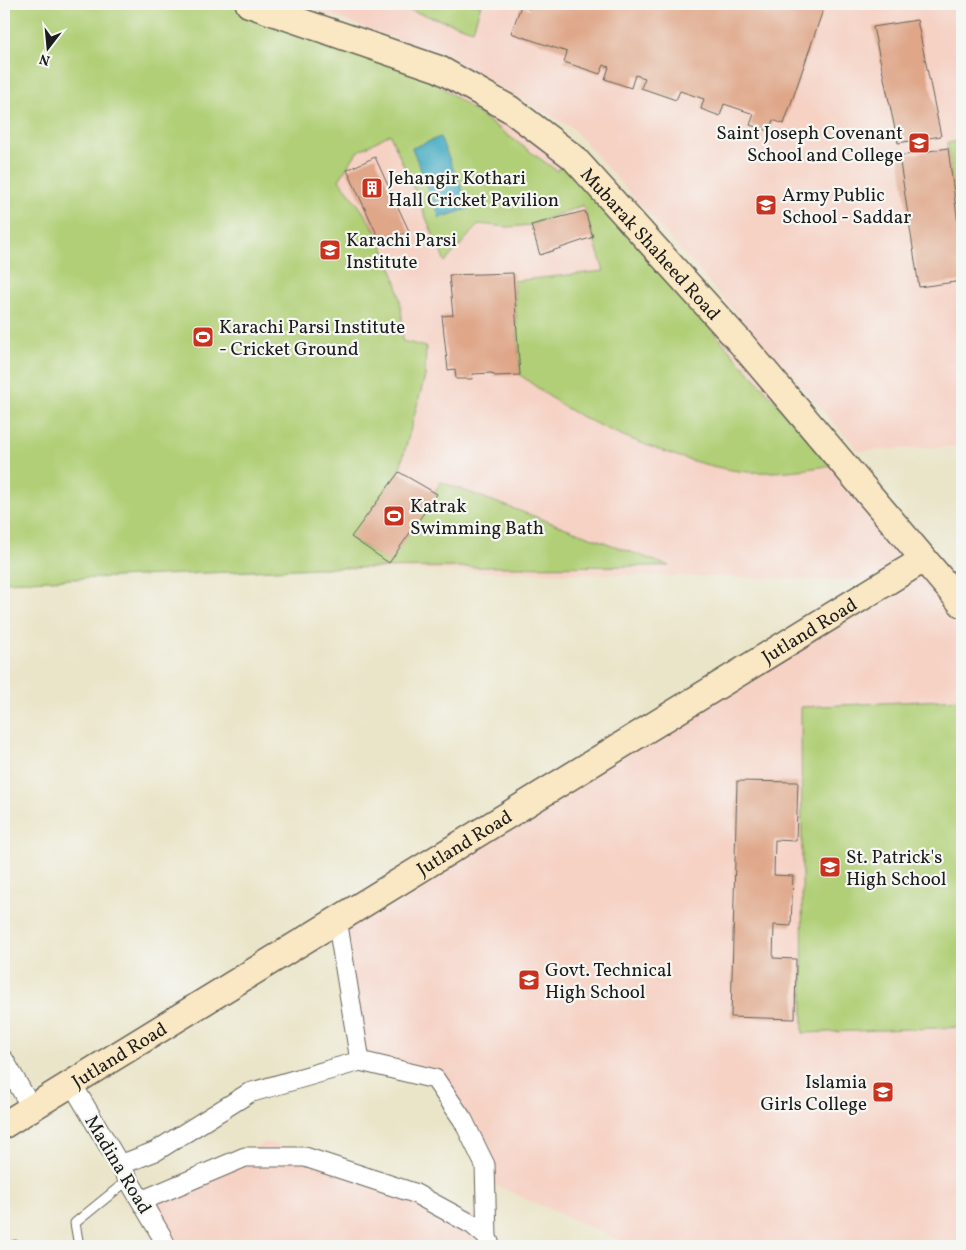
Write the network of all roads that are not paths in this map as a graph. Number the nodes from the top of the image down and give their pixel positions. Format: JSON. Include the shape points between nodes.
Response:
{"nodes":[{"id":1,"x":249,"y":4,"type":"edge"},
{"id":2,"x":924,"y":559,"type":"junction"},
{"id":3,"x":962,"y":604,"type":"edge"},
{"id":4,"x":337,"y":919,"type":"junction"},
{"id":5,"x":4,"y":1060,"type":"edge"},
{"id":6,"x":360,"y":1061,"type":"junction"},
{"id":7,"x":71,"y":1082,"type":"junction"},
{"id":8,"x":31,"y":1107,"type":"junction"},
{"id":9,"x":4,"y":1125,"type":"edge"},
{"id":10,"x":124,"y":1172,"type":"junction"},
{"id":11,"x":141,"y":1201,"type":"junction"},
{"id":12,"x":488,"y":1242,"type":"edge"},
{"id":13,"x":79,"y":1246,"type":"edge"},
{"id":14,"x":166,"y":1246,"type":"edge"}],
"edges":[{"from":1,"to":2,"type":"street","name":"Mubarak Shaheed Road","via":[[439,69],[510,109],[573,158],[741,343]]},
{"from":2,"to":3,"type":"street","name":"Mubarak Shaheed Road"},
{"from":2,"to":4,"type":"street","name":"Jutland Road"},
{"from":4,"to":6,"type":"street"},
{"from":4,"to":7,"type":"street","name":"Jutland Road"},
{"from":5,"to":8,"type":"street"},
{"from":6,"to":10,"type":"street","via":[[249,1093]]},
{"from":6,"to":12,"type":"street","via":[[435,1079],[463,1120],[485,1165]]},
{"from":7,"to":8,"type":"street","name":"Jutland Road"},
{"from":7,"to":10,"type":"street","name":"Madina Road"},
{"from":8,"to":9,"type":"street","name":"Jutland Road"},
{"from":10,"to":11,"type":"street","name":"Madina Road"},
{"from":10,"to":13,"type":"lane","via":[[75,1223]]},
{"from":11,"to":12,"type":"street","via":[[245,1157],[305,1157],[414,1193],[473,1225]]},
{"from":11,"to":14,"type":"street","name":"Madina Road"}]}
